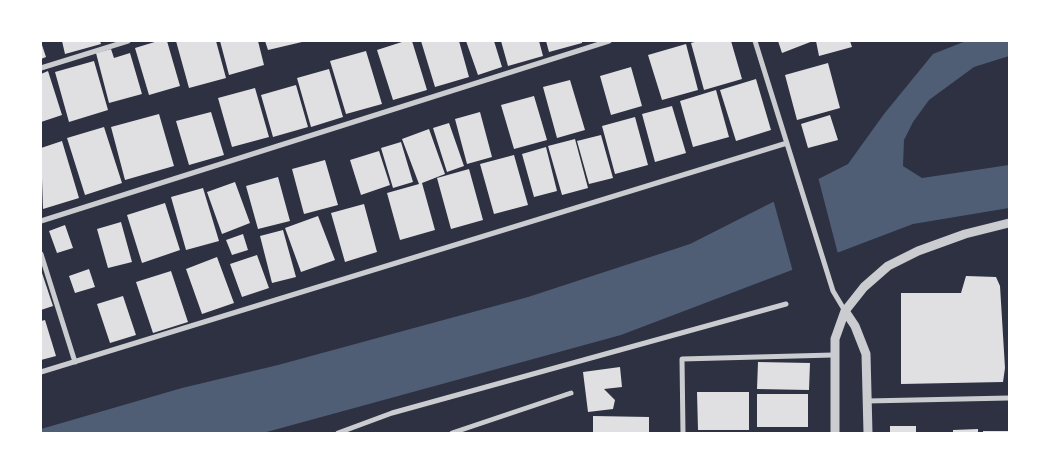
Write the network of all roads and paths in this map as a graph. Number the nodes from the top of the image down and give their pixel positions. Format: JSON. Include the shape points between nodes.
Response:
{"nodes":[{"id":1,"x":128,"y":41,"type":"edge"},
{"id":2,"x":609,"y":41,"type":"edge"},
{"id":3,"x":755,"y":41,"type":"edge"},
{"id":4,"x":41,"y":68,"type":"edge"},
{"id":5,"x":787,"y":143,"type":"junction"},
{"id":6,"x":41,"y":221,"type":"edge"},
{"id":7,"x":1009,"y":223,"type":"edge"},
{"id":8,"x":41,"y":254,"type":"edge"},
{"id":9,"x":786,"y":304,"type":"dead end"},
{"id":10,"x":845,"y":311,"type":"junction"},
{"id":11,"x":833,"y":355,"type":"junction"},
{"id":12,"x":75,"y":362,"type":"junction"},
{"id":13,"x":41,"y":372,"type":"edge"},
{"id":14,"x":571,"y":393,"type":"dead end"},
{"id":15,"x":1009,"y":398,"type":"edge"},
{"id":16,"x":867,"y":401,"type":"junction"},
{"id":17,"x":338,"y":433,"type":"edge"},
{"id":18,"x":452,"y":433,"type":"edge"},
{"id":19,"x":683,"y":433,"type":"edge"},
{"id":20,"x":835,"y":433,"type":"edge"},
{"id":21,"x":868,"y":433,"type":"edge"}],
"edges":[{"from":1,"to":4,"type":"street"},
{"from":2,"to":6,"type":"street"},
{"from":3,"to":5,"type":"street"},
{"from":5,"to":10,"type":"street","via":[[833,291]]},
{"from":5,"to":12,"type":"street"},
{"from":7,"to":10,"type":"street","via":[[965,234],[888,266],[864,287]]},
{"from":8,"to":12,"type":"street"},
{"from":9,"to":17,"type":"street","via":[[392,413]]},
{"from":10,"to":11,"type":"street"},
{"from":10,"to":16,"type":"street","via":[[866,354]]},
{"from":11,"to":19,"type":"street","via":[[682,359]]},
{"from":11,"to":20,"type":"street"},
{"from":12,"to":13,"type":"street"},
{"from":14,"to":18,"type":"street"},
{"from":15,"to":16,"type":"street"},
{"from":16,"to":21,"type":"street"}]}
